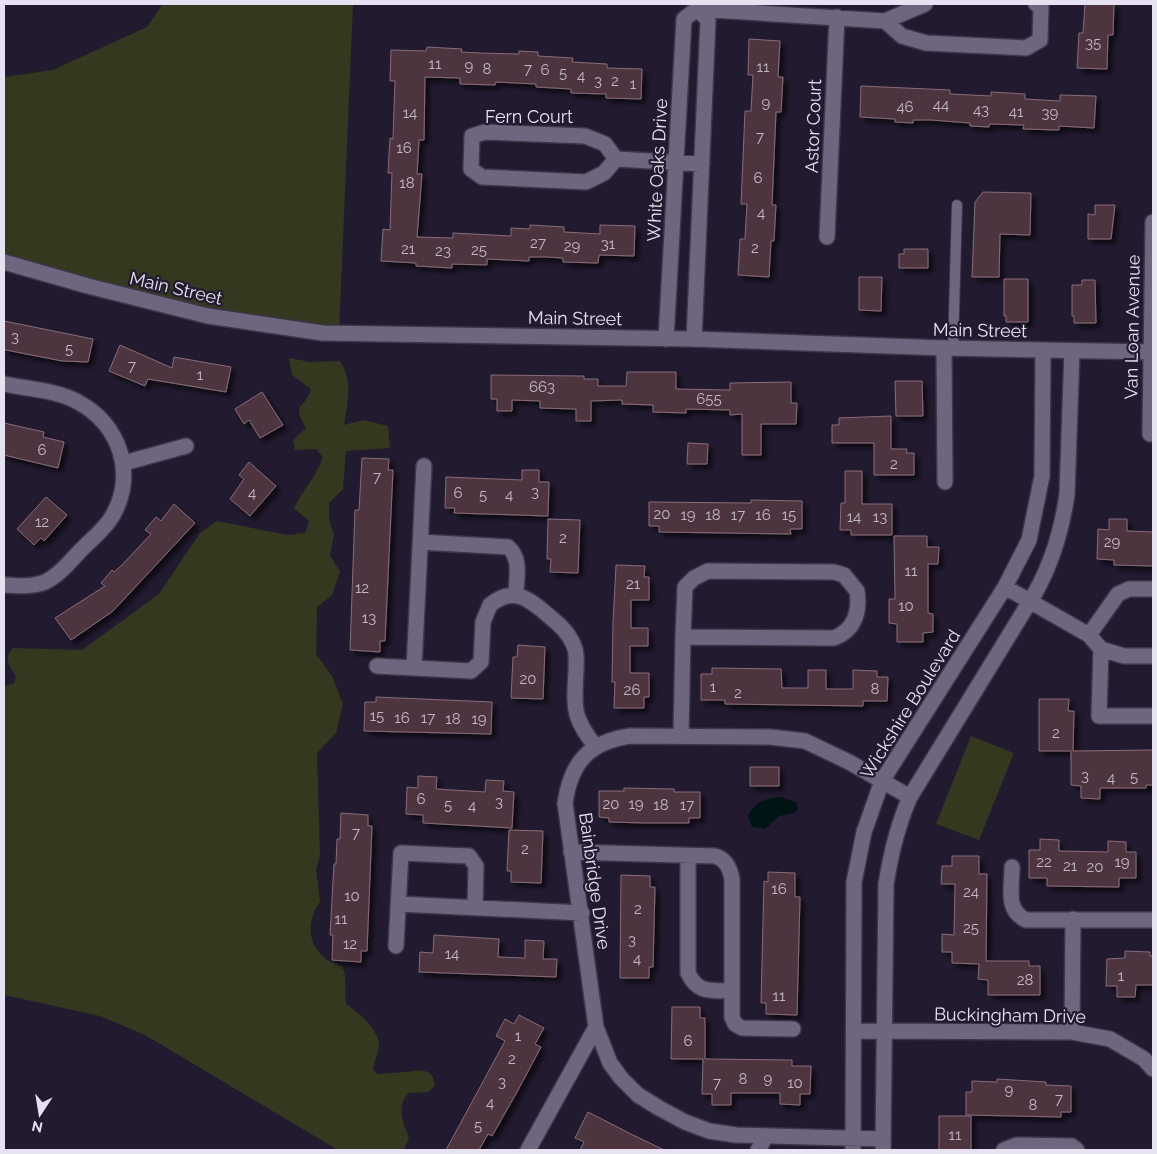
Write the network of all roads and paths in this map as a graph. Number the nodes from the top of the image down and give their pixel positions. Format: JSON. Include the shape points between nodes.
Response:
{"nodes":[{"id":1,"x":926,"y":4,"type":"edge"},
{"id":2,"x":1036,"y":4,"type":"edge"},
{"id":3,"x":697,"y":6,"type":"edge"},
{"id":4,"x":837,"y":17,"type":"junction"},
{"id":5,"x":885,"y":21,"type":"junction"},
{"id":6,"x":616,"y":159,"type":"junction"},
{"id":7,"x":677,"y":163,"type":"junction"},
{"id":8,"x":702,"y":164,"type":"junction"},
{"id":9,"x":957,"y":205,"type":"dead end"},
{"id":10,"x":1153,"y":222,"type":"edge"},
{"id":11,"x":828,"y":237,"type":"dead end"},
{"id":12,"x":4,"y":262,"type":"edge"},
{"id":13,"x":666,"y":339,"type":"junction"},
{"id":14,"x":694,"y":339,"type":"junction"},
{"id":15,"x":948,"y":348,"type":"junction"},
{"id":16,"x":1043,"y":350,"type":"junction"},
{"id":17,"x":1072,"y":351,"type":"junction"},
{"id":18,"x":1152,"y":352,"type":"edge"},
{"id":19,"x":4,"y":384,"type":"edge"},
{"id":20,"x":1150,"y":434,"type":"dead end"},
{"id":21,"x":186,"y":446,"type":"dead end"},
{"id":22,"x":124,"y":462,"type":"junction"},
{"id":23,"x":424,"y":466,"type":"dead end"},
{"id":24,"x":945,"y":482,"type":"dead end"},
{"id":25,"x":420,"y":542,"type":"junction"},
{"id":26,"x":4,"y":585,"type":"edge"},
{"id":27,"x":1005,"y":587,"type":"junction"},
{"id":28,"x":1153,"y":589,"type":"edge"},
{"id":29,"x":516,"y":595,"type":"junction"},
{"id":30,"x":1030,"y":602,"type":"junction"},
{"id":31,"x":1089,"y":635,"type":"junction"},
{"id":32,"x":683,"y":637,"type":"junction"},
{"id":33,"x":1101,"y":649,"type":"junction"},
{"id":34,"x":1153,"y":656,"type":"edge"},
{"id":35,"x":377,"y":666,"type":"dead end"},
{"id":36,"x":414,"y":668,"type":"junction"},
{"id":37,"x":1153,"y":716,"type":"edge"},
{"id":38,"x":681,"y":736,"type":"junction"},
{"id":39,"x":596,"y":746,"type":"junction"},
{"id":40,"x":882,"y":781,"type":"junction"},
{"id":41,"x":910,"y":797,"type":"junction"},
{"id":42,"x":571,"y":852,"type":"junction"},
{"id":43,"x":688,"y":856,"type":"junction"},
{"id":44,"x":1012,"y":867,"type":"dead end"},
{"id":45,"x":399,"y":904,"type":"junction"},
{"id":46,"x":475,"y":908,"type":"junction"},
{"id":47,"x":582,"y":913,"type":"junction"},
{"id":48,"x":1073,"y":920,"type":"junction"},
{"id":49,"x":1153,"y":920,"type":"edge"},
{"id":50,"x":396,"y":946,"type":"dead end"},
{"id":51,"x":732,"y":991,"type":"junction"},
{"id":52,"x":596,"y":1027,"type":"junction"},
{"id":53,"x":793,"y":1029,"type":"dead end"},
{"id":54,"x":855,"y":1031,"type":"junction"},
{"id":55,"x":886,"y":1031,"type":"junction"},
{"id":56,"x":1072,"y":1032,"type":"junction"},
{"id":57,"x":1153,"y":1069,"type":"edge"},
{"id":58,"x":766,"y":1136,"type":"junction"},
{"id":59,"x":853,"y":1144,"type":"edge"},
{"id":60,"x":883,"y":1145,"type":"edge"},
{"id":61,"x":528,"y":1150,"type":"edge"},
{"id":62,"x":758,"y":1150,"type":"edge"},
{"id":63,"x":1004,"y":1150,"type":"edge"},
{"id":64,"x":1077,"y":1150,"type":"edge"}],
"edges":[{"from":1,"to":5,"type":"street"},
{"from":2,"to":5,"type":"street","via":[[1041,6],[1040,40],[1026,48],[926,43],[902,36]]},
{"from":3,"to":4,"type":"street"},
{"from":3,"to":7,"type":"street","name":"White Oaks Drive","via":[[684,19]]},
{"from":3,"to":8,"type":"street","via":[[708,20]]},
{"from":4,"to":5,"type":"street"},
{"from":4,"to":11,"type":"street","name":"Astor Court"},
{"from":6,"to":6,"type":"street","name":"Fern Court","via":[[604,173],[586,182],[482,177],[471,169],[472,136],[485,132],[585,136],[606,144]]},
{"from":6,"to":7,"type":"street"},
{"from":7,"to":8,"type":"street"},
{"from":7,"to":13,"type":"street","name":"White Oaks Drive"},
{"from":8,"to":14,"type":"street"},
{"from":9,"to":15,"type":"lane"},
{"from":10,"to":18,"type":"street","name":"Van Loan Avenue"},
{"from":12,"to":13,"type":"street","name":"Main Street","via":[[208,316],[323,333]]},
{"from":13,"to":14,"type":"street","name":"Main Street"},
{"from":14,"to":15,"type":"street","name":"Main Street"},
{"from":15,"to":16,"type":"street","name":"Main Street"},
{"from":15,"to":24,"type":"street"},
{"from":16,"to":17,"type":"street","name":"Main Street"},
{"from":16,"to":27,"type":"street","name":"Wickshire Boulevard","via":[[1042,476],[1038,502],[1029,540]]},
{"from":17,"to":18,"type":"street","name":"Main Street"},
{"from":17,"to":30,"type":"street","via":[[1069,469],[1064,513],[1052,558]]},
{"from":18,"to":20,"type":"street","name":"Van Loan Avenue"},
{"from":19,"to":22,"type":"street","via":[[77,401],[104,422],[118,443]]},
{"from":21,"to":22,"type":"street"},
{"from":22,"to":26,"type":"street","via":[[124,481],[112,517],[62,571],[46,581],[27,586]]},
{"from":23,"to":25,"type":"street"},
{"from":25,"to":29,"type":"street","via":[[508,547],[517,561]]},
{"from":25,"to":36,"type":"street"},
{"from":27,"to":30,"type":"street"},
{"from":27,"to":40,"type":"street","name":"Wickshire Boulevard"},
{"from":28,"to":31,"type":"street","via":[[1129,589],[1118,594]]},
{"from":29,"to":36,"type":"street","via":[[496,600],[486,612],[478,667],[471,671]]},
{"from":29,"to":39,"type":"street","via":[[536,603],[557,621],[573,642],[576,652],[576,717]]},
{"from":30,"to":31,"type":"street"},
{"from":30,"to":41,"type":"street"},
{"from":31,"to":33,"type":"street"},
{"from":32,"to":32,"type":"street","via":[[685,587],[708,571],[834,572],[844,575],[857,590],[857,615],[844,634],[834,638]]},
{"from":32,"to":38,"type":"street"},
{"from":33,"to":34,"type":"street","via":[[1124,656]]},
{"from":33,"to":37,"type":"street","via":[[1099,716]]},
{"from":35,"to":36,"type":"street"},
{"from":38,"to":39,"type":"street","name":"Bainbridge Drive","via":[[630,736]]},
{"from":38,"to":40,"type":"street","name":"Bainbridge Drive","via":[[799,740],[817,746]]},
{"from":39,"to":42,"type":"street","name":"Bainbridge Drive","via":[[576,766],[567,787],[565,803]]},
{"from":40,"to":41,"type":"street","name":"Bainbridge Drive"},
{"from":40,"to":54,"type":"street","name":"Wickshire Boulevard","via":[[864,832],[854,882]]},
{"from":41,"to":55,"type":"street","via":[[892,844],[886,884]]},
{"from":42,"to":43,"type":"street"},
{"from":42,"to":47,"type":"street","name":"Bainbridge Drive"},
{"from":43,"to":51,"type":"street","via":[[688,974],[693,984],[703,990]]},
{"from":43,"to":51,"type":"street","via":[[722,858],[731,871]]},
{"from":44,"to":48,"type":"street","via":[[1012,908],[1018,916],[1026,920]]},
{"from":45,"to":46,"type":"street"},
{"from":45,"to":46,"type":"street","via":[[401,853],[469,856],[476,866]]},
{"from":45,"to":50,"type":"street"},
{"from":46,"to":47,"type":"street"},
{"from":47,"to":52,"type":"street","name":"Bainbridge Drive"},
{"from":48,"to":49,"type":"street"},
{"from":48,"to":56,"type":"street"},
{"from":51,"to":53,"type":"street","via":[[735,1024],[742,1028]]},
{"from":52,"to":58,"type":"street","name":"Bainbridge Drive","via":[[610,1063],[638,1095],[685,1122],[710,1131]]},
{"from":52,"to":61,"type":"street"},
{"from":54,"to":55,"type":"street","name":"Buckingham Drive"},
{"from":54,"to":59,"type":"street","name":"Wickshire Boulevard"},
{"from":55,"to":56,"type":"street","name":"Buckingham Drive"},
{"from":55,"to":60,"type":"street"},
{"from":56,"to":57,"type":"street","name":"Buckingham Drive","via":[[1110,1039],[1144,1059]]},
{"from":58,"to":59,"type":"street","name":"Bainbridge Drive"},
{"from":58,"to":62,"type":"street"},
{"from":59,"to":60,"type":"street","name":"Bainbridge Drive"},
{"from":63,"to":64,"type":"street","via":[[1017,1145],[1072,1146]]}]}
